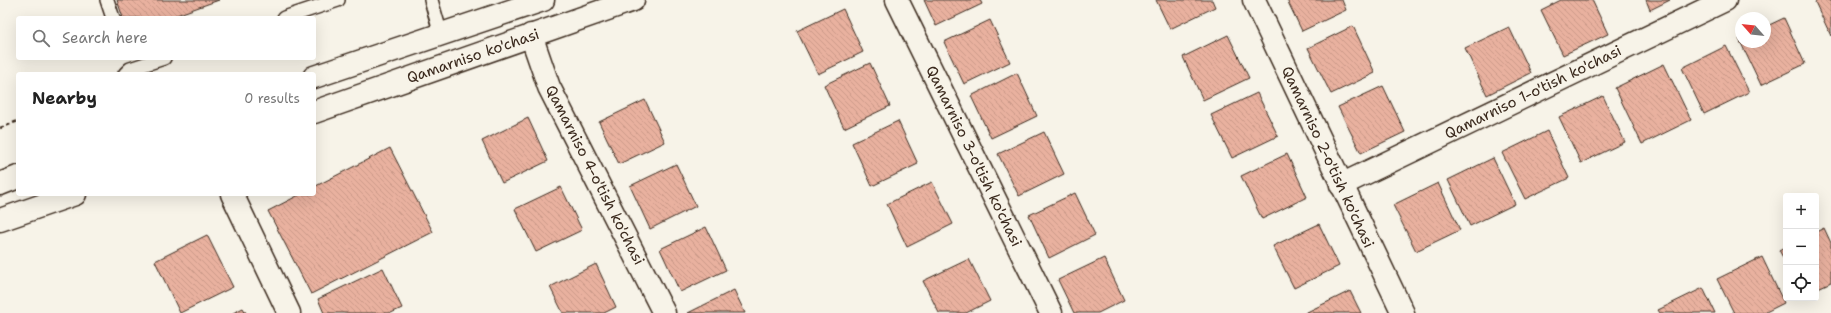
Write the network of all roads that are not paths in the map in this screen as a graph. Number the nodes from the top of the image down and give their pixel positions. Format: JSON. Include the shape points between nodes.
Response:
{"nodes":[{"id":1,"x":107,"y":0,"type":"edge"},
{"id":2,"x":338,"y":0,"type":"edge"},
{"id":3,"x":431,"y":0,"type":"edge"},
{"id":4,"x":543,"y":0,"type":"edge"},
{"id":5,"x":632,"y":0,"type":"edge"},
{"id":6,"x":897,"y":0,"type":"edge"},
{"id":7,"x":1254,"y":0,"type":"edge"},
{"id":8,"x":1725,"y":0,"type":"edge"},
{"id":9,"x":112,"y":16,"type":"edge"},
{"id":10,"x":290,"y":16,"type":"edge"},
{"id":11,"x":441,"y":35,"type":"junction"},
{"id":12,"x":531,"y":35,"type":"junction"},
{"id":13,"x":156,"y":60,"type":"edge"},
{"id":14,"x":127,"y":67,"type":"edge"},
{"id":15,"x":316,"y":76,"type":"edge"},
{"id":16,"x":316,"y":111,"type":"edge"},
{"id":17,"x":16,"y":178,"type":"edge"},
{"id":18,"x":0,"y":184,"type":"edge"},
{"id":19,"x":1341,"y":185,"type":"junction"},
{"id":20,"x":69,"y":196,"type":"edge"},
{"id":21,"x":233,"y":196,"type":"edge"},
{"id":22,"x":0,"y":220,"type":"edge"},
{"id":23,"x":289,"y":313,"type":"edge"},
{"id":24,"x":664,"y":313,"type":"edge"},
{"id":25,"x":1051,"y":313,"type":"edge"},
{"id":26,"x":1403,"y":313,"type":"edge"}],
"edges":[{"from":1,"to":9,"type":"lane"},
{"from":2,"to":10,"type":"lane"},
{"from":3,"to":11,"type":"lane"},
{"from":4,"to":11,"type":"street","name":"Qamarniso ko'chasi"},
{"from":5,"to":12,"type":"street","name":"Qamarniso ko'chasi"},
{"from":6,"to":25,"type":"street","name":"Qamarniso 3-o'tish ko'chasi"},
{"from":7,"to":19,"type":"street","name":"Qamarniso 2-o'tish ko'chasi"},
{"from":8,"to":19,"type":"street","name":"Qamarniso 1-o'tish ko'chasi"},
{"from":11,"to":15,"type":"street","name":"Qamarniso ko'chasi"},
{"from":12,"to":16,"type":"street","name":"Qamarniso ko'chasi"},
{"from":12,"to":24,"type":"street","name":"Qamarniso 4-o'tish ko'chasi","via":[[549,87]]},
{"from":13,"to":14,"type":"lane"},
{"from":17,"to":18,"type":"street"},
{"from":19,"to":26,"type":"street","name":"Qamarniso 2-o'tish ko'chasi"},
{"from":20,"to":22,"type":"street"},
{"from":21,"to":23,"type":"street"}]}
